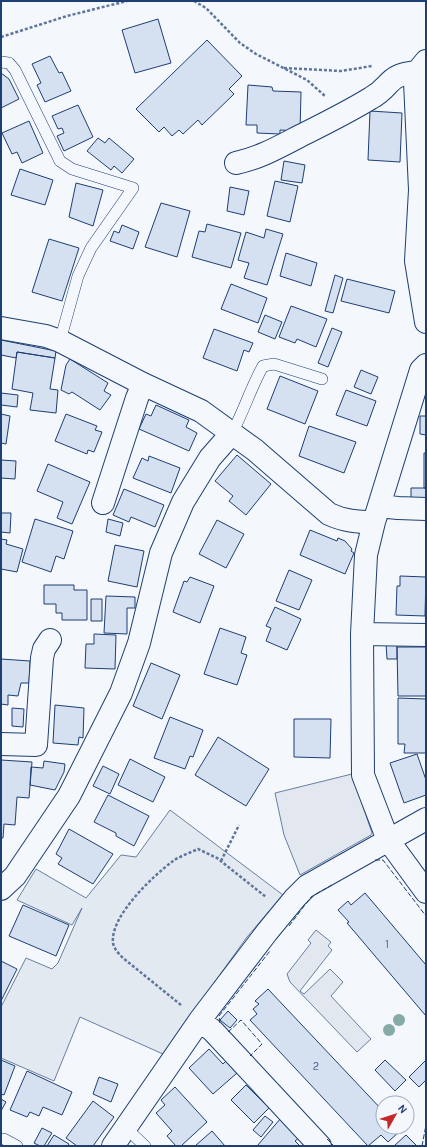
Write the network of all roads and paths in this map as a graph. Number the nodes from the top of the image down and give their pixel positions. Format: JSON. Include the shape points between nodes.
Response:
{"nodes":[{"id":1,"x":126,"y":1,"type":"edge"},
{"id":2,"x":194,"y":1,"type":"edge"},
{"id":3,"x":1,"y":37,"type":"edge"},
{"id":4,"x":1,"y":62,"type":"edge"},
{"id":5,"x":379,"y":64,"type":"dead end"},
{"id":6,"x":422,"y":66,"type":"edge"},
{"id":7,"x":283,"y":68,"type":"junction"},
{"id":8,"x":307,"y":80,"type":"dead end"},
{"id":9,"x":236,"y":163,"type":"dead end"},
{"id":10,"x":426,"y":322,"type":"edge"},
{"id":11,"x":1,"y":328,"type":"edge"},
{"id":12,"x":60,"y":341,"type":"junction"},
{"id":13,"x":426,"y":365,"type":"edge"},
{"id":14,"x":322,"y":380,"type":"dead end"},
{"id":15,"x":143,"y":384,"type":"junction"},
{"id":16,"x":232,"y":432,"type":"junction"},
{"id":17,"x":103,"y":503,"type":"dead end"},
{"id":18,"x":426,"y":509,"type":"edge"},
{"id":19,"x":376,"y":514,"type":"junction"},
{"id":20,"x":362,"y":634,"type":"junction"},
{"id":21,"x":426,"y":635,"type":"edge"},
{"id":22,"x":50,"y":640,"type":"dead end"},
{"id":23,"x":1,"y":744,"type":"edge"},
{"id":24,"x":426,"y":819,"type":"edge"},
{"id":25,"x":239,"y":825,"type":"dead end"},
{"id":26,"x":388,"y":840,"type":"junction"},
{"id":27,"x":221,"y":861,"type":"junction"},
{"id":28,"x":1,"y":889,"type":"edge"},
{"id":29,"x":426,"y":892,"type":"edge"},
{"id":30,"x":283,"y":912,"type":"junction"},
{"id":31,"x":200,"y":1020,"type":"junction"},
{"id":32,"x":127,"y":1129,"type":"junction"},
{"id":33,"x":4,"y":1139,"type":"dead end"},
{"id":34,"x":17,"y":1146,"type":"edge"},
{"id":35,"x":113,"y":1146,"type":"edge"},
{"id":36,"x":145,"y":1146,"type":"edge"},
{"id":37,"x":320,"y":1146,"type":"edge"}],
"edges":[{"from":1,"to":3,"type":"path"},
{"from":2,"to":7,"type":"path","via":[[206,8],[240,43]]},
{"from":4,"to":12,"type":"lane","via":[[8,63],[15,70],[60,161],[72,169],[133,188],[91,248],[78,276]]},
{"from":5,"to":7,"type":"path","via":[[341,71]]},
{"from":6,"to":9,"type":"street","via":[[396,76],[374,97],[344,114],[257,158]]},
{"from":6,"to":10,"type":"street","via":[[415,82],[420,190],[416,261]]},
{"from":7,"to":8,"type":"path"},
{"from":11,"to":12,"type":"street"},
{"from":12,"to":15,"type":"street"},
{"from":13,"to":19,"type":"street","via":[[421,370]]},
{"from":14,"to":16,"type":"lane","via":[[274,364],[263,366]]},
{"from":15,"to":16,"type":"street","via":[[201,411]]},
{"from":15,"to":17,"type":"street","via":[[136,398]]},
{"from":16,"to":19,"type":"street","via":[[329,514],[356,522]]},
{"from":16,"to":28,"type":"street","via":[[210,458],[180,509],[161,554],[139,643],[121,693],[69,796],[15,876]]},
{"from":18,"to":19,"type":"street"},
{"from":19,"to":20,"type":"street","via":[[366,555]]},
{"from":20,"to":21,"type":"street"},
{"from":20,"to":26,"type":"street","via":[[363,775]]},
{"from":22,"to":23,"type":"street","via":[[42,658],[36,746]]},
{"from":24,"to":26,"type":"street"},
{"from":25,"to":27,"type":"path"},
{"from":26,"to":29,"type":"street"},
{"from":26,"to":30,"type":"street","via":[[307,886]]},
{"from":27,"to":30,"type":"path"},
{"from":27,"to":31,"type":"path","via":[[198,849],[174,860],[140,889],[128,905],[114,934],[113,944],[123,958]]},
{"from":30,"to":31,"type":"street"},
{"from":31,"to":32,"type":"street"},
{"from":31,"to":37,"type":"street"},
{"from":32,"to":35,"type":"street"},
{"from":32,"to":36,"type":"lane"},
{"from":33,"to":34,"type":"lane"}]}
